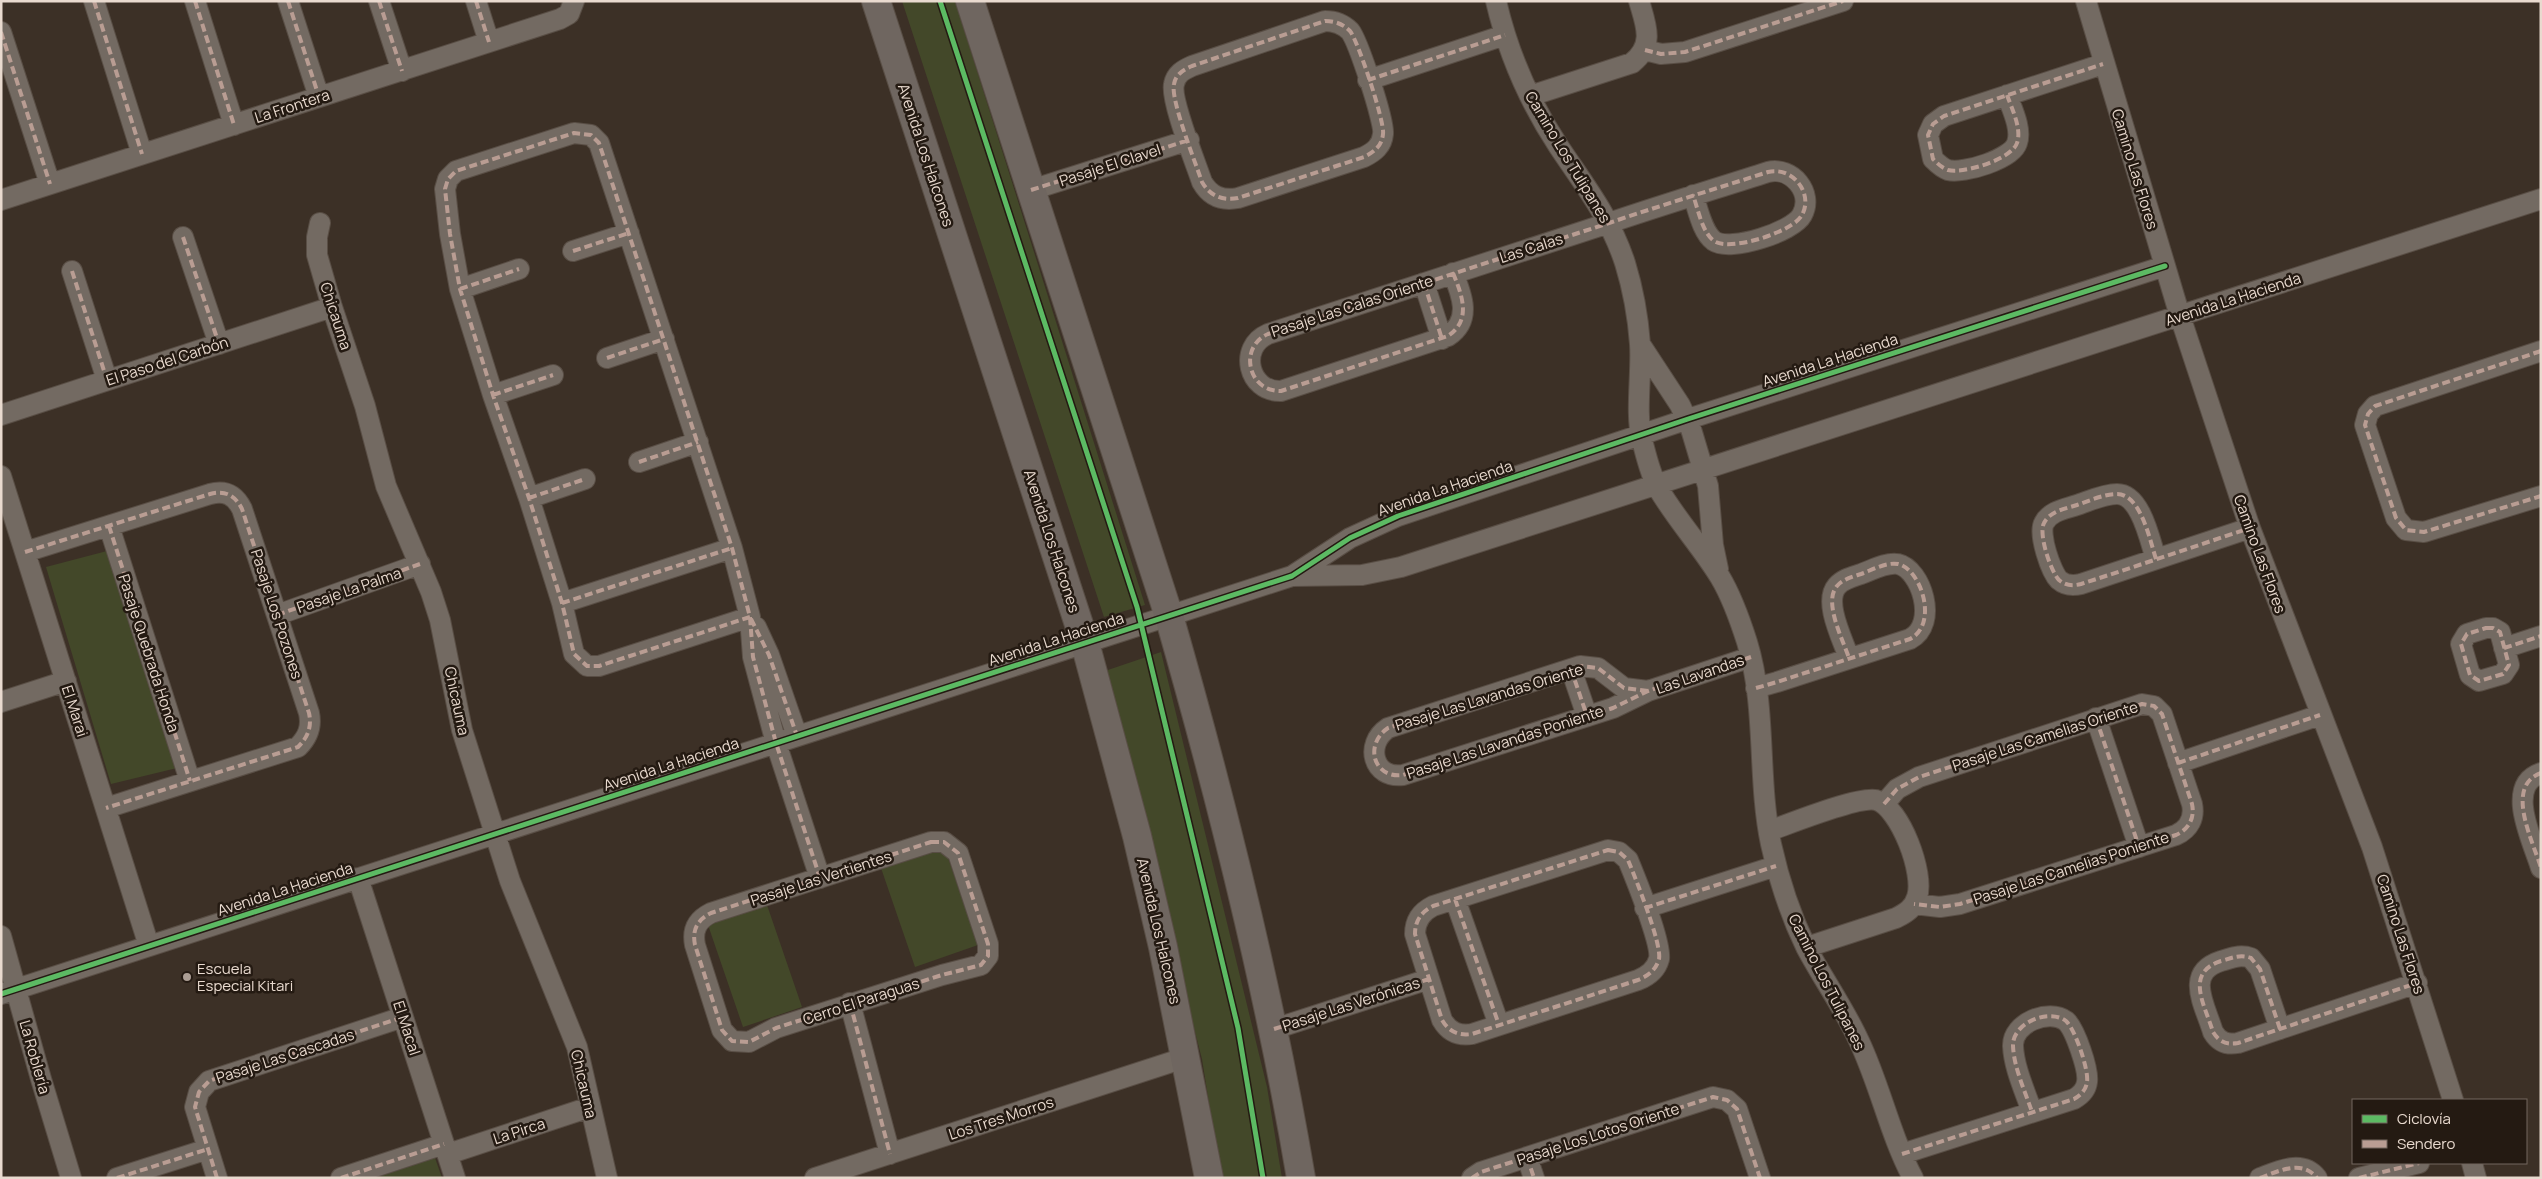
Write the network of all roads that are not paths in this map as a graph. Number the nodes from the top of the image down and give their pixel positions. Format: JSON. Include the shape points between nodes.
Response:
{"nodes":[{"id":1,"x":94,"y":1,"type":"edge"},
{"id":2,"x":195,"y":1,"type":"edge"},
{"id":3,"x":288,"y":1,"type":"edge"},
{"id":4,"x":380,"y":1,"type":"edge"},
{"id":5,"x":476,"y":1,"type":"edge"},
{"id":6,"x":574,"y":1,"type":"edge"},
{"id":7,"x":876,"y":1,"type":"edge"},
{"id":8,"x":970,"y":1,"type":"edge"},
{"id":9,"x":1496,"y":1,"type":"edge"},
{"id":10,"x":1639,"y":1,"type":"edge"},
{"id":11,"x":1843,"y":1,"type":"edge"},
{"id":12,"x":2086,"y":1,"type":"edge"},
{"id":13,"x":1,"y":32,"type":"edge"},
{"id":14,"x":1505,"y":36,"type":"junction"},
{"id":15,"x":489,"y":42,"type":"junction"},
{"id":16,"x":1644,"y":50,"type":"junction"},
{"id":17,"x":2103,"y":64,"type":"junction"},
{"id":18,"x":402,"y":71,"type":"junction"},
{"id":19,"x":1368,"y":80,"type":"junction"},
{"id":20,"x":2008,"y":95,"type":"junction"},
{"id":21,"x":1530,"y":96,"type":"junction"},
{"id":22,"x":319,"y":97,"type":"junction"},
{"id":23,"x":234,"y":124,"type":"junction"},
{"id":24,"x":1189,"y":140,"type":"junction"},
{"id":25,"x":142,"y":154,"type":"junction"},
{"id":26,"x":50,"y":184,"type":"junction"},
{"id":27,"x":1031,"y":190,"type":"junction"},
{"id":28,"x":1693,"y":195,"type":"junction"},
{"id":29,"x":2541,"y":199,"type":"edge"},
{"id":30,"x":1,"y":200,"type":"edge"},
{"id":31,"x":1609,"y":222,"type":"junction"},
{"id":32,"x":320,"y":223,"type":"dead end"},
{"id":33,"x":629,"y":233,"type":"junction"},
{"id":34,"x":183,"y":237,"type":"dead end"},
{"id":35,"x":573,"y":252,"type":"dead end"},
{"id":36,"x":2165,"y":266,"type":"junction"},
{"id":37,"x":520,"y":269,"type":"dead end"},
{"id":38,"x":72,"y":271,"type":"dead end"},
{"id":39,"x":1453,"y":273,"type":"junction"},
{"id":40,"x":1424,"y":283,"type":"junction"},
{"id":41,"x":460,"y":289,"type":"junction"},
{"id":42,"x":332,"y":306,"type":"junction"},
{"id":43,"x":2180,"y":316,"type":"junction"},
{"id":44,"x":664,"y":339,"type":"junction"},
{"id":45,"x":1442,"y":339,"type":"junction"},
{"id":46,"x":219,"y":344,"type":"junction"},
{"id":47,"x":2541,"y":351,"type":"edge"},
{"id":48,"x":607,"y":358,"type":"dead end"},
{"id":49,"x":553,"y":375,"type":"dead end"},
{"id":50,"x":1649,"y":377,"type":"junction"},
{"id":51,"x":107,"y":380,"type":"junction"},
{"id":52,"x":493,"y":395,"type":"junction"},
{"id":53,"x":1,"y":415,"type":"edge"},
{"id":54,"x":1688,"y":419,"type":"junction"},
{"id":55,"x":1640,"y":435,"type":"junction"},
{"id":56,"x":698,"y":442,"type":"junction"},
{"id":57,"x":639,"y":462,"type":"dead end"},
{"id":58,"x":1705,"y":470,"type":"junction"},
{"id":59,"x":1,"y":476,"type":"edge"},
{"id":60,"x":585,"y":479,"type":"dead end"},
{"id":61,"x":1657,"y":486,"type":"junction"},
{"id":62,"x":2541,"y":496,"type":"edge"},
{"id":63,"x":529,"y":498,"type":"junction"},
{"id":64,"x":109,"y":526,"type":"junction"},
{"id":65,"x":2250,"y":528,"type":"junction"},
{"id":66,"x":732,"y":548,"type":"junction"},
{"id":67,"x":25,"y":552,"type":"junction"},
{"id":68,"x":2156,"y":559,"type":"junction"},
{"id":69,"x":420,"y":564,"type":"junction"},
{"id":70,"x":1292,"y":576,"type":"junction"},
{"id":71,"x":1720,"y":577,"type":"junction"},
{"id":72,"x":562,"y":603,"type":"junction"},
{"id":73,"x":277,"y":615,"type":"junction"},
{"id":74,"x":1169,"y":616,"type":"junction"},
{"id":75,"x":750,"y":617,"type":"junction"},
{"id":76,"x":2541,"y":636,"type":"edge"},
{"id":77,"x":1085,"y":643,"type":"junction"},
{"id":78,"x":2504,"y":648,"type":"dead end"},
{"id":79,"x":1751,"y":657,"type":"junction"},
{"id":80,"x":1849,"y":658,"type":"junction"},
{"id":81,"x":1571,"y":669,"type":"junction"},
{"id":82,"x":66,"y":681,"type":"junction"},
{"id":83,"x":1617,"y":685,"type":"junction"},
{"id":84,"x":1756,"y":688,"type":"junction"},
{"id":85,"x":1648,"y":691,"type":"junction"},
{"id":86,"x":1,"y":702,"type":"edge"},
{"id":87,"x":1613,"y":708,"type":"junction"},
{"id":88,"x":2320,"y":715,"type":"junction"},
{"id":89,"x":1587,"y":716,"type":"junction"},
{"id":90,"x":2096,"y":718,"type":"junction"},
{"id":91,"x":797,"y":736,"type":"junction"},
{"id":92,"x":776,"y":743,"type":"junction"},
{"id":93,"x":1374,"y":759,"type":"joint"},
{"id":94,"x":2178,"y":763,"type":"junction"},
{"id":95,"x":2541,"y":773,"type":"edge"},
{"id":96,"x":190,"y":781,"type":"junction"},
{"id":97,"x":1884,"y":804,"type":"junction"},
{"id":98,"x":106,"y":808,"type":"junction"},
{"id":99,"x":1769,"y":831,"type":"junction"},
{"id":100,"x":495,"y":834,"type":"junction"},
{"id":101,"x":2139,"y":847,"type":"junction"},
{"id":102,"x":1776,"y":866,"type":"junction"},
{"id":103,"x":2541,"y":868,"type":"edge"},
{"id":104,"x":358,"y":878,"type":"junction"},
{"id":105,"x":820,"y":878,"type":"junction"},
{"id":106,"x":1455,"y":899,"type":"junction"},
{"id":107,"x":1914,"y":904,"type":"junction"},
{"id":108,"x":1645,"y":908,"type":"junction"},
{"id":109,"x":1,"y":936,"type":"edge"},
{"id":110,"x":149,"y":946,"type":"junction"},
{"id":111,"x":1806,"y":947,"type":"junction"},
{"id":112,"x":988,"y":956,"type":"joint"},
{"id":113,"x":1429,"y":979,"type":"junction"},
{"id":114,"x":2417,"y":983,"type":"junction"},
{"id":115,"x":9,"y":992,"type":"edge"},
{"id":116,"x":850,"y":1003,"type":"junction"},
{"id":117,"x":404,"y":1017,"type":"junction"},
{"id":118,"x":1499,"y":1025,"type":"junction"},
{"id":119,"x":2280,"y":1029,"type":"junction"},
{"id":120,"x":1274,"y":1030,"type":"junction"},
{"id":121,"x":732,"y":1041,"type":"joint"},
{"id":122,"x":1187,"y":1057,"type":"junction"},
{"id":123,"x":2454,"y":1099,"type":"edge"},
{"id":124,"x":590,"y":1107,"type":"junction"},
{"id":125,"x":2032,"y":1112,"type":"junction"},
{"id":126,"x":208,"y":1149,"type":"junction"},
{"id":127,"x":446,"y":1149,"type":"junction"},
{"id":128,"x":890,"y":1154,"type":"junction"},
{"id":129,"x":1902,"y":1154,"type":"junction"},
{"id":130,"x":1527,"y":1157,"type":"junction"},
{"id":131,"x":2415,"y":1164,"type":"edge"},
{"id":132,"x":2472,"y":1164,"type":"edge"},
{"id":133,"x":2312,"y":1174,"type":"edge"},
{"id":134,"x":71,"y":1178,"type":"edge"},
{"id":135,"x":118,"y":1178,"type":"edge"},
{"id":136,"x":217,"y":1178,"type":"edge"},
{"id":137,"x":341,"y":1178,"type":"edge"},
{"id":138,"x":455,"y":1178,"type":"edge"},
{"id":139,"x":607,"y":1178,"type":"edge"},
{"id":140,"x":815,"y":1178,"type":"edge"},
{"id":141,"x":1209,"y":1178,"type":"edge"},
{"id":142,"x":1301,"y":1178,"type":"edge"},
{"id":143,"x":1472,"y":1178,"type":"edge"},
{"id":144,"x":1534,"y":1178,"type":"edge"},
{"id":145,"x":1760,"y":1178,"type":"edge"},
{"id":146,"x":1912,"y":1178,"type":"edge"},
{"id":147,"x":2260,"y":1178,"type":"edge"},
{"id":148,"x":2360,"y":1178,"type":"edge"},
{"id":149,"x":2476,"y":1178,"type":"edge"}],
"edges":[{"from":1,"to":25,"type":"street"},
{"from":2,"to":23,"type":"street"},
{"from":3,"to":22,"type":"street"},
{"from":4,"to":18,"type":"street"},
{"from":5,"to":15,"type":"street"},
{"from":6,"to":15,"type":"street","name":"La Frontera","via":[[569,14],[560,19]]},
{"from":7,"to":77,"type":"street","name":"Avenida Los Halcones"},
{"from":8,"to":27,"type":"street"},
{"from":9,"to":14,"type":"street","name":"Camino Los Tulipanes"},
{"from":10,"to":16,"type":"street","via":[[1648,33]]},
{"from":11,"to":16,"type":"street","via":[[1685,52],[1661,54]]},
{"from":12,"to":17,"type":"street","name":"Camino Las Flores"},
{"from":13,"to":26,"type":"street"},
{"from":14,"to":19,"type":"street"},
{"from":14,"to":21,"type":"street","name":"Camino Los Tulipanes"},
{"from":15,"to":18,"type":"street","name":"La Frontera"},
{"from":16,"to":21,"type":"street","via":[[1632,63]]},
{"from":17,"to":20,"type":"street"},
{"from":17,"to":36,"type":"street","name":"Camino Las Flores"},
{"from":18,"to":22,"type":"street","name":"La Frontera"},
{"from":19,"to":24,"type":"street","via":[[1351,33],[1339,23],[1318,23],[1180,72],[1174,83],[1174,96]]},
{"from":19,"to":24,"type":"street","via":[[1382,120],[1383,136],[1377,149],[1364,157],[1238,198],[1223,199],[1206,188]]},
{"from":20,"to":20,"type":"street","via":[[1938,119],[1928,135],[1933,159],[1947,170],[1959,170],[2003,158],[2013,152],[2019,136]]},
{"from":21,"to":31,"type":"street","name":"Camino Los Tulipanes"},
{"from":22,"to":23,"type":"street","name":"La Frontera"},
{"from":23,"to":25,"type":"street","name":"La Frontera"},
{"from":24,"to":27,"type":"street","name":"Pasaje El Clavel"},
{"from":25,"to":26,"type":"street","name":"La Frontera"},
{"from":26,"to":30,"type":"street","name":"La Frontera"},
{"from":27,"to":74,"type":"street"},
{"from":28,"to":28,"type":"street","name":"Las Calas","via":[[1782,170],[1799,182],[1805,202],[1802,216],[1789,228],[1725,245],[1712,239],[1707,232]]},
{"from":28,"to":31,"type":"street","name":"Las Calas"},
{"from":29,"to":43,"type":"street","name":"Avenida La Hacienda"},
{"from":31,"to":39,"type":"street","name":"Las Calas"},
{"from":31,"to":50,"type":"street","name":"Camino Los Tulipanes","via":[[1630,282]]},
{"from":32,"to":42,"type":"street","name":"Chicauma","via":[[317,255]]},
{"from":33,"to":35,"type":"street"},
{"from":33,"to":41,"type":"street","via":[[602,148],[591,135],[574,133],[462,169],[452,174],[445,189]]},
{"from":33,"to":44,"type":"street"},
{"from":34,"to":46,"type":"street"},
{"from":36,"to":43,"type":"street","name":"Camino Las Flores"},
{"from":36,"to":54,"type":"street","name":"Avenida La Hacienda"},
{"from":37,"to":41,"type":"street"},
{"from":38,"to":51,"type":"street"},
{"from":39,"to":40,"type":"street","name":"Pasaje Las Calas Oriente"},
{"from":39,"to":45,"type":"street","via":[[1464,313],[1454,332]]},
{"from":40,"to":45,"type":"street"},
{"from":40,"to":45,"type":"street","name":"Pasaje Las Calas Oriente","via":[[1262,336],[1250,352],[1252,372],[1263,386],[1281,390]]},
{"from":41,"to":52,"type":"street"},
{"from":42,"to":46,"type":"street","name":"El Paso del Carbón"},
{"from":42,"to":69,"type":"street","name":"Chicauma","via":[[365,406],[386,486]]},
{"from":43,"to":58,"type":"street","name":"Avenida La Hacienda"},
{"from":43,"to":65,"type":"street","name":"Camino Las Flores"},
{"from":44,"to":48,"type":"street"},
{"from":44,"to":56,"type":"street"},
{"from":46,"to":51,"type":"street","name":"El Paso del Carbón"},
{"from":47,"to":62,"type":"street","via":[[2375,406],[2365,425],[2396,518],[2400,525],[2412,532],[2424,532]]},
{"from":49,"to":52,"type":"street"},
{"from":50,"to":54,"type":"street","name":"Camino Los Tulipanes"},
{"from":50,"to":55,"type":"street","name":"Camino Los Tulipanes"},
{"from":51,"to":53,"type":"street","name":"El Paso del Carbón"},
{"from":52,"to":63,"type":"street"},
{"from":54,"to":55,"type":"street","name":"Avenida La Hacienda"},
{"from":54,"to":58,"type":"street","name":"Camino Los Tulipanes"},
{"from":55,"to":61,"type":"street","name":"Camino Los Tulipanes"},
{"from":55,"to":70,"type":"street","name":"Avenida La Hacienda","via":[[1380,523],[1343,542]]},
{"from":56,"to":57,"type":"street"},
{"from":56,"to":66,"type":"street"},
{"from":58,"to":61,"type":"street","name":"Avenida La Hacienda"},
{"from":58,"to":71,"type":"street","name":"Camino Los Tulipanes"},
{"from":59,"to":67,"type":"street","name":"El Marai"},
{"from":60,"to":63,"type":"street"},
{"from":61,"to":70,"type":"street","name":"Avenida La Hacienda","via":[[1388,571],[1362,575]]},
{"from":61,"to":71,"type":"street","name":"Camino Los Tulipanes"},
{"from":63,"to":72,"type":"street"},
{"from":64,"to":67,"type":"street","name":"Pasaje Los Pozones"},
{"from":64,"to":73,"type":"street","name":"Pasaje Los Pozones","via":[[210,494],[230,495],[242,509]]},
{"from":64,"to":96,"type":"street","name":"Pasaje Quebrada Honda"},
{"from":65,"to":68,"type":"street"},
{"from":65,"to":88,"type":"street","name":"Camino Las Flores"},
{"from":66,"to":72,"type":"street"},
{"from":66,"to":75,"type":"street"},
{"from":67,"to":82,"type":"street","name":"El Marai"},
{"from":68,"to":68,"type":"street","via":[[2069,585],[2055,575],[2042,538],[2042,528],[2055,512],[2121,494],[2136,503]]},
{"from":69,"to":73,"type":"street","name":"Pasaje La Palma"},
{"from":69,"to":100,"type":"street","name":"Chicauma","via":[[440,620],[462,730]]},
{"from":70,"to":74,"type":"street","name":"Avenida La Hacienda"},
{"from":71,"to":79,"type":"street","name":"Camino Los Tulipanes","via":[[1739,618]]},
{"from":72,"to":75,"type":"street","via":[[574,654],[582,663],[593,667]]},
{"from":73,"to":96,"type":"street","name":"Pasaje Los Pozones","via":[[310,713],[307,736],[291,750]]},
{"from":74,"to":77,"type":"street","name":"Avenida La Hacienda"},
{"from":74,"to":120,"type":"street","via":[[1227,831]]},
{"from":75,"to":91,"type":"street","via":[[769,655]]},
{"from":75,"to":92,"type":"street","via":[[753,657]]},
{"from":76,"to":78,"type":"street"},
{"from":77,"to":91,"type":"street","name":"Avenida La Hacienda"},
{"from":77,"to":122,"type":"street","name":"Avenida Los Halcones","via":[[1137,836]]},
{"from":79,"to":84,"type":"street","name":"Camino Los Tulipanes"},
{"from":79,"to":85,"type":"street","name":"Las Lavandas"},
{"from":80,"to":80,"type":"street","via":[[1910,638],[1921,631],[1927,612],[1909,570],[1890,564],[1838,584],[1831,603]]},
{"from":80,"to":84,"type":"street"},
{"from":81,"to":83,"type":"street","name":"Pasaje Las Lavandas Oriente","via":[[1592,666]]},
{"from":81,"to":89,"type":"street"},
{"from":81,"to":93,"type":"street","name":"Pasaje Las Lavandas Oriente","via":[[1388,728],[1378,736]]},
{"from":82,"to":86,"type":"street"},
{"from":82,"to":98,"type":"street","name":"El Marai"},
{"from":83,"to":85,"type":"street","name":"Pasaje Las Lavandas Oriente","via":[[1632,691]]},
{"from":83,"to":87,"type":"street","name":"Pasaje Las Lavandas Poniente"},
{"from":84,"to":99,"type":"street","name":"Camino Los Tulipanes"},
{"from":85,"to":87,"type":"street","name":"Pasaje Las Lavandas Poniente"},
{"from":87,"to":89,"type":"street","name":"Pasaje Las Lavandas Poniente"},
{"from":88,"to":94,"type":"street"},
{"from":88,"to":114,"type":"street","name":"Camino Las Flores","via":[[2372,847]]},
{"from":89,"to":93,"type":"street","name":"Pasaje Las Lavandas Poniente","via":[[1403,775],[1386,773]]},
{"from":90,"to":94,"type":"street","name":"Pasaje Las Camelias Oriente","via":[[2142,704],[2154,706],[2162,714]]},
{"from":90,"to":97,"type":"street","name":"Pasaje Las Camelias Oriente","via":[[1920,777],[1897,789]]},
{"from":90,"to":101,"type":"street"},
{"from":91,"to":92,"type":"street","name":"Avenida La Hacienda"},
{"from":92,"to":100,"type":"street","name":"Avenida La Hacienda"},
{"from":92,"to":105,"type":"street"},
{"from":94,"to":101,"type":"street","name":"Pasaje Las Camelias Poniente","via":[[2193,812],[2190,824],[2176,835]]},
{"from":95,"to":103,"type":"street","via":[[2524,785],[2521,799]]},
{"from":96,"to":98,"type":"street","name":"Pasaje Los Pozones"},
{"from":97,"to":99,"type":"street","via":[[1874,800],[1855,802]]},
{"from":97,"to":107,"type":"street","via":[[1895,814],[1915,866],[1919,889]]},
{"from":98,"to":110,"type":"street","name":"El Marai"},
{"from":99,"to":102,"type":"street","name":"Camino Los Tulipanes"},
{"from":100,"to":104,"type":"street","name":"Avenida La Hacienda"},
{"from":100,"to":124,"type":"street","name":"Chicauma","via":[[520,908],[577,1047]]},
{"from":101,"to":107,"type":"street","name":"Pasaje Las Camelias Poniente","via":[[1955,905],[1927,907]]},
{"from":102,"to":108,"type":"street"},
{"from":102,"to":111,"type":"street","name":"Camino Los Tulipanes"},
{"from":104,"to":110,"type":"street","name":"Avenida La Hacienda"},
{"from":104,"to":117,"type":"street","name":"El Macal"},
{"from":105,"to":112,"type":"street","name":"Pasaje Las Vertientes","via":[[931,842],[949,844],[960,859],[986,937]]},
{"from":105,"to":121,"type":"street","name":"Pasaje Las Vertientes","via":[[711,913],[696,926],[695,945],[722,1030]]},
{"from":106,"to":108,"type":"street","via":[[1608,850],[1619,852],[1628,860]]},
{"from":106,"to":113,"type":"street","via":[[1427,909],[1415,927]]},
{"from":106,"to":118,"type":"street"},
{"from":107,"to":111,"type":"street","via":[[1896,918]]},
{"from":108,"to":118,"type":"street","via":[[1659,950],[1659,959],[1651,973]]},
{"from":109,"to":115,"type":"street","name":"La Roblería"},
{"from":110,"to":115,"type":"street","name":"Avenida La Hacienda"},
{"from":111,"to":129,"type":"street","name":"Camino Los Tulipanes","via":[[1860,1043]]},
{"from":112,"to":116,"type":"street","name":"Cerro El Paraguas","via":[[976,968]]},
{"from":113,"to":118,"type":"street","via":[[1442,1020],[1449,1030],[1466,1035]]},
{"from":113,"to":120,"type":"street","name":"Pasaje Las Verónicas"},
{"from":114,"to":119,"type":"street"},
{"from":114,"to":123,"type":"street","name":"Camino Las Flores"},
{"from":115,"to":134,"type":"street","name":"La Roblería","via":[[41,1079]]},
{"from":116,"to":121,"type":"street","name":"Cerro El Paraguas","via":[[776,1028],[749,1042]]},
{"from":116,"to":128,"type":"street"},
{"from":117,"to":126,"type":"street","name":"Pasaje Las Cascadas","via":[[209,1081],[199,1092],[195,1107]]},
{"from":117,"to":127,"type":"street","name":"El Macal"},
{"from":119,"to":119,"type":"street","via":[[2238,1044],[2217,1038],[2199,988],[2204,969],[2234,957],[2251,958],[2260,969]]},
{"from":120,"to":142,"type":"street"},
{"from":122,"to":128,"type":"street","name":"Los Tres Morros"},
{"from":122,"to":141,"type":"street","name":"Avenida Los Halcones"},
{"from":124,"to":127,"type":"street","name":"La Pirca"},
{"from":124,"to":139,"type":"street","name":"Chicauma"},
{"from":125,"to":125,"type":"street","via":[[2074,1099],[2087,1084],[2088,1077],[2074,1033],[2071,1026],[2060,1018],[2029,1022],[2015,1036],[2016,1059]]},
{"from":125,"to":129,"type":"street"},
{"from":126,"to":135,"type":"street"},
{"from":126,"to":136,"type":"street","name":"Pasaje Las Cascadas"},
{"from":127,"to":137,"type":"street","name":"La Pirca"},
{"from":127,"to":138,"type":"street","name":"El Macal"},
{"from":128,"to":140,"type":"street","name":"Los Tres Morros"},
{"from":129,"to":146,"type":"street","name":"Camino Los Tulipanes"},
{"from":130,"to":143,"type":"street","name":"Pasaje Los Lotos Oriente"},
{"from":130,"to":144,"type":"street"},
{"from":130,"to":145,"type":"street","name":"Pasaje Los Lotos Oriente","via":[[1712,1097],[1726,1100],[1737,1109]]},
{"from":131,"to":148,"type":"street"},
{"from":132,"to":149,"type":"street"},
{"from":133,"to":147,"type":"street","via":[[2296,1167]]}]}
